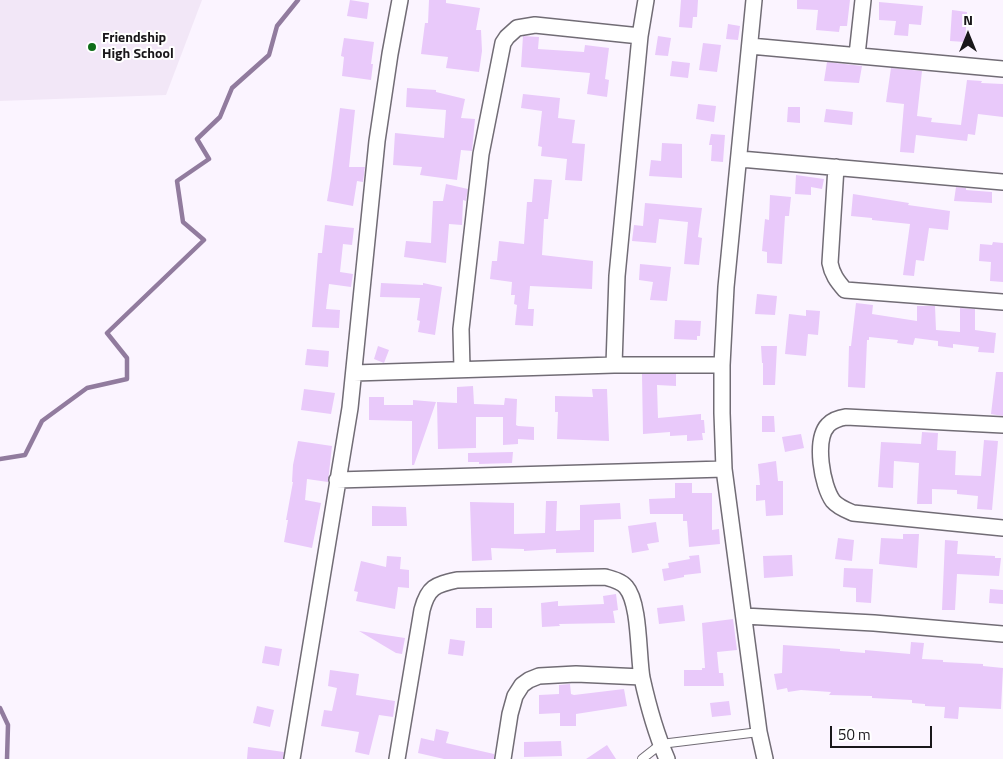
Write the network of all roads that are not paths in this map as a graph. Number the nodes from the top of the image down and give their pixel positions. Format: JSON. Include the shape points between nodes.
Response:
{"nodes":[{"id":1,"x":400,"y":0,"type":"edge"},
{"id":2,"x":646,"y":0,"type":"edge"},
{"id":3,"x":754,"y":0,"type":"edge"},
{"id":4,"x":863,"y":0,"type":"edge"},
{"id":5,"x":640,"y":36,"type":"junction"},
{"id":6,"x":750,"y":46,"type":"junction"},
{"id":7,"x":857,"y":55,"type":"junction"},
{"id":8,"x":1003,"y":69,"type":"edge"},
{"id":9,"x":740,"y":159,"type":"junction"},
{"id":10,"x":836,"y":167,"type":"junction"},
{"id":11,"x":1003,"y":182,"type":"edge"},
{"id":12,"x":1003,"y":302,"type":"edge"},
{"id":13,"x":614,"y":365,"type":"junction"},
{"id":14,"x":722,"y":365,"type":"junction"},
{"id":15,"x":462,"y":369,"type":"junction"},
{"id":16,"x":354,"y":373,"type":"junction"},
{"id":17,"x":1003,"y":425,"type":"edge"},
{"id":18,"x":724,"y":470,"type":"junction"},
{"id":19,"x":337,"y":480,"type":"junction"},
{"id":20,"x":1003,"y":528,"type":"edge"},
{"id":21,"x":744,"y":616,"type":"junction"},
{"id":22,"x":1003,"y":634,"type":"edge"},
{"id":23,"x":642,"y":677,"type":"junction"},
{"id":24,"x":759,"y":732,"type":"junction"},
{"id":25,"x":660,"y":744,"type":"junction"},
{"id":26,"x":292,"y":759,"type":"edge"},
{"id":27,"x":397,"y":759,"type":"edge"},
{"id":28,"x":503,"y":759,"type":"edge"},
{"id":29,"x":642,"y":759,"type":"edge"},
{"id":30,"x":667,"y":759,"type":"edge"},
{"id":31,"x":765,"y":759,"type":"edge"}],
"edges":[{"from":1,"to":16,"type":"street","via":[[378,141]]},
{"from":2,"to":5,"type":"street"},
{"from":3,"to":6,"type":"street"},
{"from":4,"to":7,"type":"street"},
{"from":5,"to":13,"type":"street","via":[[617,276]]},
{"from":5,"to":15,"type":"street","via":[[535,25],[517,28],[507,37],[501,52],[481,154],[461,329]]},
{"from":6,"to":7,"type":"street"},
{"from":6,"to":9,"type":"street"},
{"from":7,"to":8,"type":"street"},
{"from":9,"to":10,"type":"street"},
{"from":9,"to":14,"type":"street","via":[[726,287]]},
{"from":10,"to":11,"type":"street"},
{"from":10,"to":12,"type":"street","via":[[830,263],[836,281],[845,290]]},
{"from":13,"to":14,"type":"street"},
{"from":13,"to":15,"type":"street"},
{"from":14,"to":18,"type":"street"},
{"from":15,"to":16,"type":"street"},
{"from":16,"to":19,"type":"street"},
{"from":17,"to":20,"type":"street","via":[[846,417],[828,425],[821,442],[821,460],[823,477],[833,501],[853,513]]},
{"from":18,"to":19,"type":"street"},
{"from":18,"to":21,"type":"street"},
{"from":19,"to":26,"type":"street"},
{"from":21,"to":22,"type":"street"},
{"from":21,"to":24,"type":"street"},
{"from":23,"to":25,"type":"street"},
{"from":23,"to":27,"type":"street","via":[[634,602],[626,587],[615,580],[605,577],[457,580],[441,584],[432,588],[422,610]]},
{"from":23,"to":28,"type":"street","via":[[576,674],[539,676],[529,680],[515,696]]},
{"from":24,"to":25,"type":"lane"},
{"from":24,"to":31,"type":"street"},
{"from":25,"to":29,"type":"lane"},
{"from":25,"to":30,"type":"street"}]}
